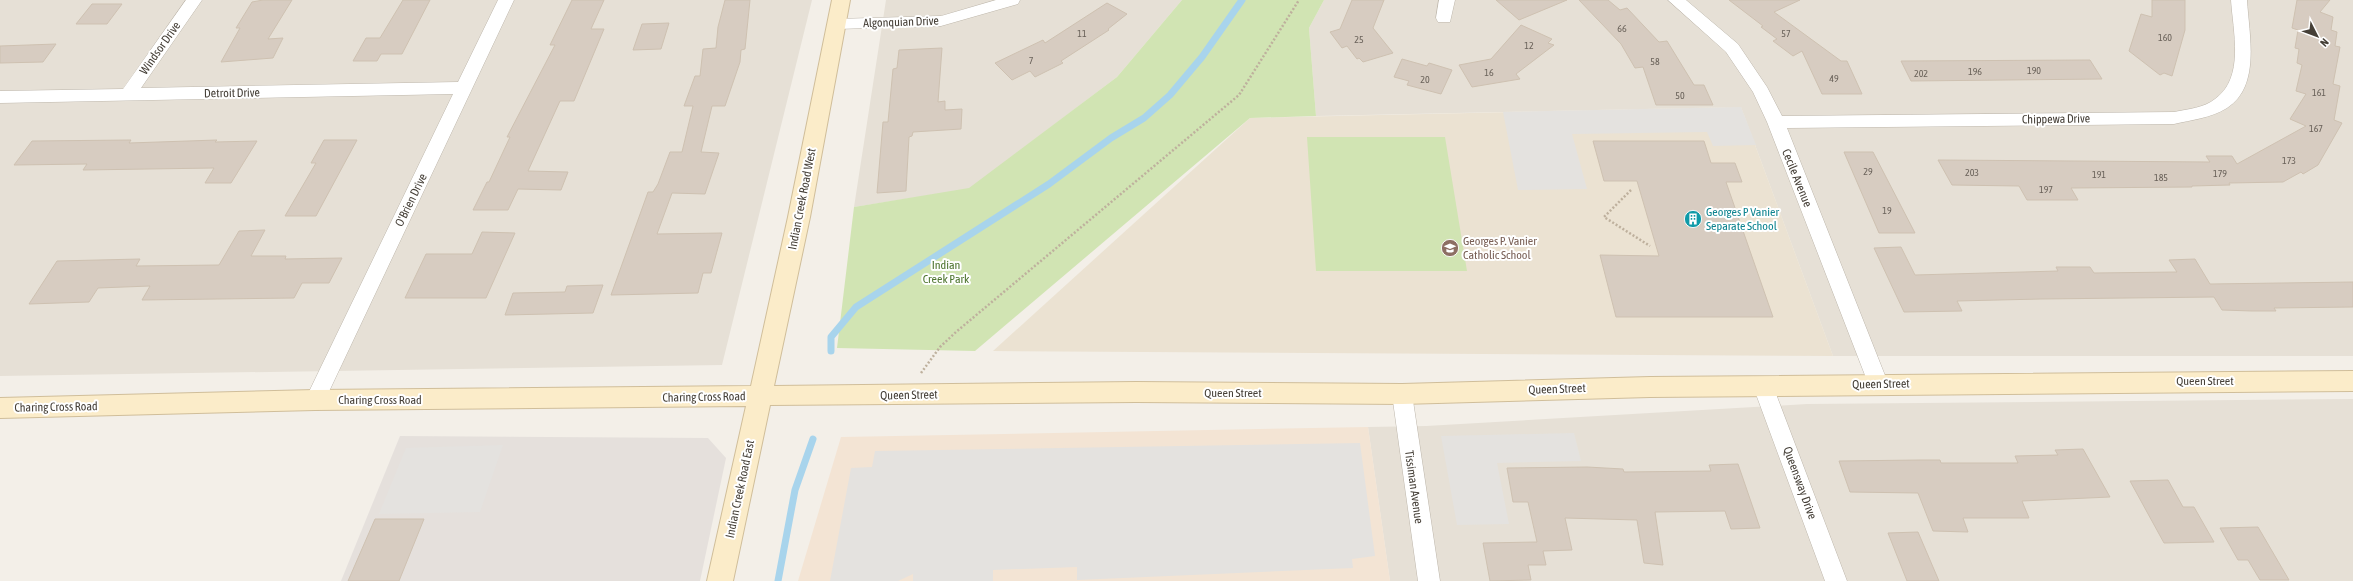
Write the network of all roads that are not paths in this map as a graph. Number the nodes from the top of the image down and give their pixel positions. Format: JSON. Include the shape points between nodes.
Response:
{"nodes":[{"id":1,"x":194,"y":0,"type":"edge"},
{"id":2,"x":506,"y":0,"type":"edge"},
{"id":3,"x":842,"y":0,"type":"edge"},
{"id":4,"x":1012,"y":0,"type":"edge"},
{"id":5,"x":1447,"y":0,"type":"edge"},
{"id":6,"x":1676,"y":0,"type":"edge"},
{"id":7,"x":2239,"y":0,"type":"edge"},
{"id":8,"x":1444,"y":18,"type":"dead end"},
{"id":9,"x":836,"y":24,"type":"junction"},
{"id":10,"x":465,"y":88,"type":"junction"},
{"id":11,"x":127,"y":96,"type":"junction"},
{"id":12,"x":0,"y":97,"type":"edge"},
{"id":13,"x":1776,"y":122,"type":"junction"},
{"id":14,"x":2353,"y":380,"type":"edge"},
{"id":15,"x":1878,"y":384,"type":"junction"},
{"id":16,"x":1762,"y":386,"type":"junction"},
{"id":17,"x":1402,"y":394,"type":"junction"},
{"id":18,"x":760,"y":396,"type":"junction"},
{"id":19,"x":315,"y":400,"type":"junction"},
{"id":20,"x":0,"y":408,"type":"edge"},
{"id":21,"x":720,"y":581,"type":"edge"},
{"id":22,"x":1429,"y":581,"type":"edge"},
{"id":23,"x":1836,"y":581,"type":"edge"}],
"edges":[{"from":1,"to":11,"type":"street","name":"Windsor Drive"},
{"from":2,"to":10,"type":"street","name":"O'Brien Drive"},
{"from":3,"to":9,"type":"main road","name":"Indian Creek Road West"},
{"from":4,"to":9,"type":"street","name":"Algonquian Drive","via":[[941,21]]},
{"from":5,"to":8,"type":"street"},
{"from":6,"to":13,"type":"street","name":"Cecile Avenue","via":[[1732,48],[1761,91]]},
{"from":7,"to":13,"type":"street","name":"Chippewa Drive","via":[[2243,73],[2238,86],[2220,105],[2191,116]]},
{"from":9,"to":18,"type":"main road","name":"Indian Creek Road West","via":[[799,217]]},
{"from":10,"to":11,"type":"street","name":"Detroit Drive"},
{"from":10,"to":19,"type":"street","name":"O'Brien Drive"},
{"from":11,"to":12,"type":"street","name":"Detroit Drive"},
{"from":13,"to":15,"type":"street","name":"Cecile Avenue"},
{"from":14,"to":15,"type":"main road","name":"Queen Street"},
{"from":15,"to":16,"type":"main road","name":"Queen Street"},
{"from":16,"to":17,"type":"main road","name":"Queen Street"},
{"from":16,"to":23,"type":"street","name":"Queensway Drive"},
{"from":17,"to":18,"type":"main road","name":"Queen Street","via":[[1136,392]]},
{"from":17,"to":22,"type":"street","name":"Tissiman Avenue"},
{"from":18,"to":19,"type":"main road","name":"Charing Cross Road"},
{"from":18,"to":21,"type":"main road","name":"Indian Creek Road East"},
{"from":19,"to":20,"type":"main road","name":"Charing Cross Road"}]}
